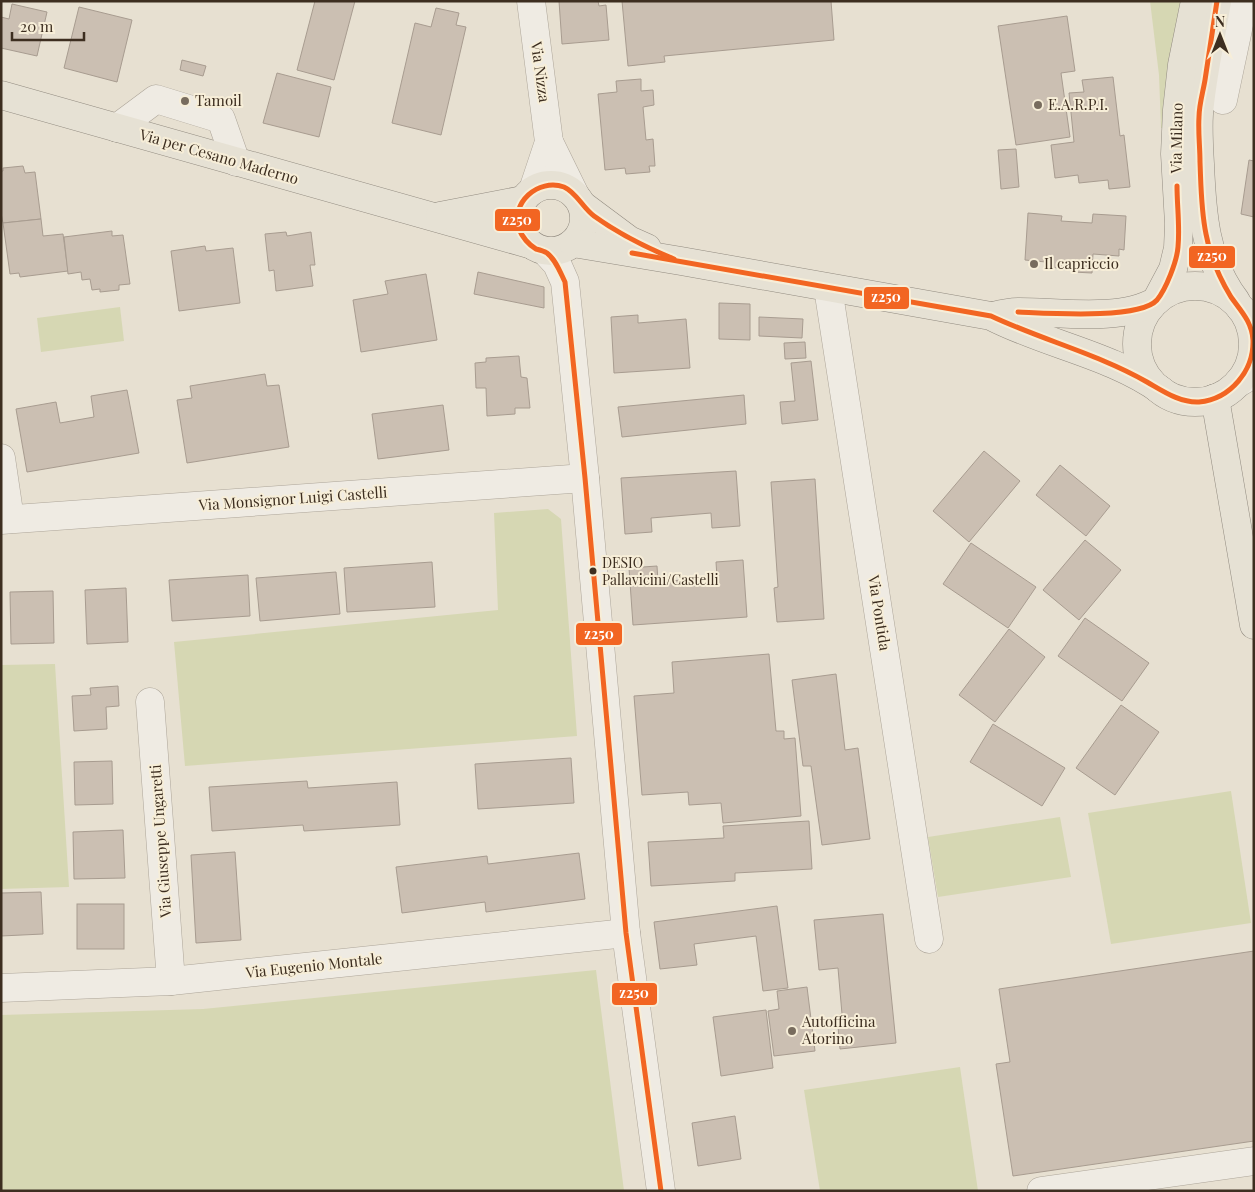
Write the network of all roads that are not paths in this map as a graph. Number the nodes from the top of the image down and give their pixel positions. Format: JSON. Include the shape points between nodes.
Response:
{"nodes":[{"id":1,"x":531,"y":1,"type":"edge"},
{"id":2,"x":1195,"y":1,"type":"edge"},
{"id":3,"x":1217,"y":1,"type":"edge"},
{"id":4,"x":1244,"y":1,"type":"edge"},
{"id":5,"x":1,"y":95,"type":"edge"},
{"id":6,"x":1223,"y":100,"type":"dead end"},
{"id":7,"x":117,"y":128,"type":"junction"},
{"id":8,"x":549,"y":142,"type":"junction"},
{"id":9,"x":236,"y":162,"type":"junction"},
{"id":10,"x":528,"y":195,"type":"junction"},
{"id":11,"x":578,"y":200,"type":"junction"},
{"id":12,"x":436,"y":217,"type":"junction"},
{"id":13,"x":573,"y":243,"type":"junction"},
{"id":14,"x":537,"y":248,"type":"junction"},
{"id":15,"x":674,"y":259,"type":"junction"},
{"id":16,"x":565,"y":282,"type":"junction"},
{"id":17,"x":828,"y":288,"type":"junction"},
{"id":18,"x":1156,"y":301,"type":"junction"},
{"id":19,"x":1248,"y":314,"type":"edge"},
{"id":20,"x":991,"y":316,"type":"junction"},
{"id":21,"x":1246,"y":378,"type":"edge"},
{"id":22,"x":1162,"y":391,"type":"junction"},
{"id":23,"x":1214,"y":398,"type":"junction"},
{"id":24,"x":1,"y":458,"type":"edge"},
{"id":25,"x":585,"y":478,"type":"junction"},
{"id":26,"x":6,"y":519,"type":"edge"},
{"id":27,"x":1254,"y":625,"type":"edge"},
{"id":28,"x":150,"y":702,"type":"dead end"},
{"id":29,"x":626,"y":933,"type":"junction"},
{"id":30,"x":929,"y":939,"type":"dead end"},
{"id":31,"x":171,"y":981,"type":"junction"},
{"id":32,"x":1,"y":988,"type":"edge"},
{"id":33,"x":1254,"y":1161,"type":"edge"},
{"id":34,"x":661,"y":1191,"type":"edge"},
{"id":35,"x":1041,"y":1191,"type":"edge"}],
"edges":[{"from":1,"to":8,"type":"street","name":"Via Nizza"},
{"from":2,"to":18,"type":"main road","name":"Via Milano","via":[[1176,110],[1178,248],[1173,268]]},
{"from":3,"to":19,"type":"main road","name":"Via Milano","via":[[1199,116],[1202,211],[1210,250],[1219,272],[1228,291]]},
{"from":4,"to":6,"type":"street"},
{"from":5,"to":7,"type":"main road","name":"Via per Cesano Maderno"},
{"from":7,"to":9,"type":"main road","name":"Via per Cesano Maderno"},
{"from":7,"to":9,"type":"street","via":[[156,99],[221,119]]},
{"from":8,"to":10,"type":"street","name":"Via Nizza"},
{"from":8,"to":11,"type":"street","name":"Via Nizza"},
{"from":9,"to":12,"type":"main road","name":"Via per Cesano Maderno"},
{"from":10,"to":11,"type":"main road","via":[[547,185],[555,185],[563,187]]},
{"from":10,"to":12,"type":"main road","name":"Via per Cesano Maderno"},
{"from":10,"to":14,"type":"main road","via":[[518,212],[518,226],[521,234]]},
{"from":11,"to":13,"type":"main road","via":[[584,213],[583,227]]},
{"from":11,"to":15,"type":"main road","via":[[629,240]]},
{"from":12,"to":14,"type":"main road","name":"Via per Cesano Maderno"},
{"from":13,"to":14,"type":"main road","via":[[560,250]]},
{"from":13,"to":15,"type":"main road"},
{"from":13,"to":16,"type":"street"},
{"from":14,"to":16,"type":"street","via":[[557,264]]},
{"from":15,"to":17,"type":"main road"},
{"from":16,"to":25,"type":"street"},
{"from":17,"to":20,"type":"main road"},
{"from":17,"to":30,"type":"street","name":"Via Pontida"},
{"from":18,"to":19,"type":"main road","via":[[1176,289],[1198,286],[1225,294]]},
{"from":18,"to":20,"type":"main road","via":[[1106,314],[1017,312]]},
{"from":18,"to":22,"type":"main road","via":[[1143,320],[1138,347],[1144,371]]},
{"from":19,"to":21,"type":"main road","via":[[1253,347]]},
{"from":20,"to":22,"type":"main road","via":[[1014,328],[1126,370]]},
{"from":21,"to":23,"type":"main road"},
{"from":22,"to":23,"type":"main road","via":[[1185,401]]},
{"from":23,"to":27,"type":"main road"},
{"from":24,"to":26,"type":"street"},
{"from":25,"to":26,"type":"street","name":"Via Monsignor Luigi Castelli"},
{"from":25,"to":29,"type":"street"},
{"from":28,"to":31,"type":"street","name":"Via Giuseppe Ungaretti"},
{"from":29,"to":31,"type":"street","name":"Via Eugenio Montale"},
{"from":29,"to":34,"type":"street"},
{"from":31,"to":32,"type":"street","name":"Via Eugenio Montale"},
{"from":33,"to":35,"type":"street"}]}
